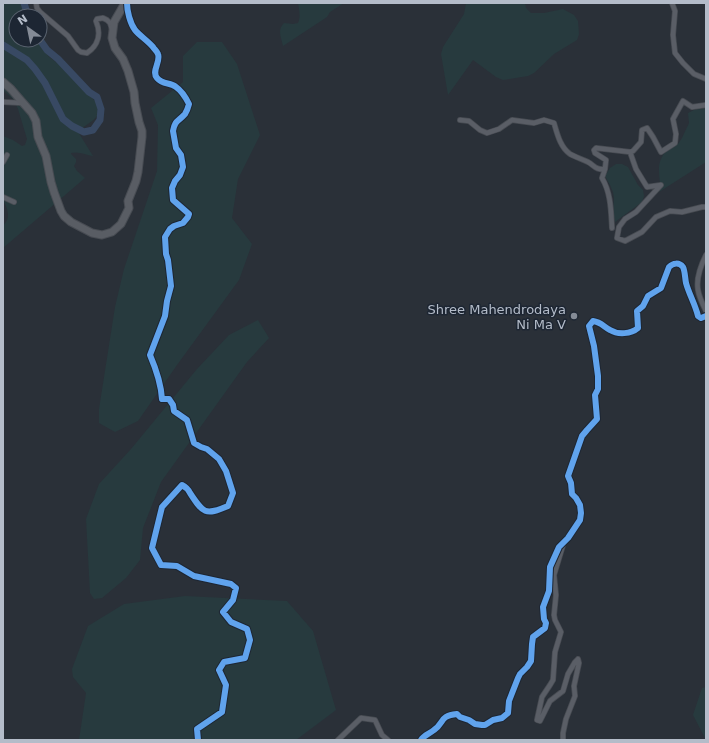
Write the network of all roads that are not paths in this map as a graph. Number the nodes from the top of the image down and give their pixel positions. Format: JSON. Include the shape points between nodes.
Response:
{"nodes":[{"id":1,"x":36,"y":3,"type":"edge"},
{"id":2,"x":126,"y":3,"type":"edge"},
{"id":3,"x":672,"y":3,"type":"edge"},
{"id":4,"x":112,"y":29,"type":"junction"},
{"id":5,"x":706,"y":79,"type":"edge"},
{"id":6,"x":3,"y":82,"type":"edge"},
{"id":7,"x":3,"y":102,"type":"edge"},
{"id":8,"x":23,"y":103,"type":"junction"},
{"id":9,"x":706,"y":105,"type":"edge"},
{"id":10,"x":460,"y":120,"type":"dead end"},
{"id":11,"x":630,"y":152,"type":"junction"},
{"id":12,"x":7,"y":155,"type":"dead end"},
{"id":13,"x":3,"y":162,"type":"edge"},
{"id":14,"x":604,"y":169,"type":"junction"},
{"id":15,"x":3,"y":197,"type":"edge"},
{"id":16,"x":14,"y":202,"type":"dead end"},
{"id":17,"x":706,"y":207,"type":"edge"},
{"id":18,"x":612,"y":228,"type":"dead end"},
{"id":19,"x":706,"y":255,"type":"edge"},
{"id":20,"x":706,"y":311,"type":"edge"},
{"id":21,"x":706,"y":316,"type":"edge"},
{"id":22,"x":565,"y":541,"type":"junction"},
{"id":23,"x":198,"y":740,"type":"edge"},
{"id":24,"x":338,"y":740,"type":"edge"},
{"id":25,"x":388,"y":740,"type":"edge"},
{"id":26,"x":421,"y":740,"type":"edge"},
{"id":27,"x":563,"y":740,"type":"edge"}],
"edges":[{"from":1,"to":4,"type":"street","via":[[40,12],[68,36],[81,52],[87,53],[95,46],[99,32],[97,19],[107,20]]},
{"from":2,"to":4,"type":"street"},
{"from":2,"to":23,"type":"street","via":[[133,28],[159,55],[156,67],[158,79],[164,84],[176,86],[189,104],[173,128],[176,148],[181,155],[183,167],[172,188],[173,200],[188,217],[183,223],[170,229],[165,237],[171,286],[165,316],[150,355],[158,376],[162,399],[169,399],[174,411],[187,420],[194,443],[219,458],[233,493],[228,506],[216,511],[206,511],[199,507],[182,485],[162,507],[152,548],[161,564],[176,566],[194,576],[231,584],[236,588],[233,600],[223,612],[231,622],[247,628],[250,640],[245,658],[224,662],[219,670],[226,685],[222,712],[197,729]]},
{"from":3,"to":5,"type":"street","via":[[675,11],[672,35],[675,52],[694,74]]},
{"from":4,"to":8,"type":"street","via":[[113,41],[128,71],[134,92],[142,136],[140,162],[128,201],[129,208],[121,224],[112,232],[102,235],[92,232],[64,216],[51,182],[36,121]]},
{"from":6,"to":8,"type":"street"},
{"from":7,"to":8,"type":"street"},
{"from":9,"to":11,"type":"street","via":[[692,107],[683,101],[673,119],[675,143],[661,152],[648,128],[642,130],[641,142],[633,152]]},
{"from":10,"to":14,"type":"street","via":[[469,121],[487,133],[499,130],[512,120],[534,123],[544,120],[554,123],[563,146],[569,153],[599,169]]},
{"from":11,"to":14,"type":"street","via":[[596,148],[595,153],[606,160]]},
{"from":11,"to":17,"type":"street","via":[[636,169],[647,187],[661,185],[636,212],[625,219],[619,228],[617,238],[625,241],[642,232],[656,217],[670,211],[682,212]]},
{"from":12,"to":13,"type":"street"},
{"from":14,"to":18,"type":"street","via":[[602,178],[610,200]]},
{"from":15,"to":16,"type":"street"},
{"from":19,"to":20,"type":"street","via":[[700,270],[698,289]]},
{"from":21,"to":22,"type":"street","via":[[698,316],[682,266],[671,264],[661,288],[648,296],[637,311],[638,328],[635,331],[616,333],[593,320],[589,326],[598,376],[598,389],[595,395],[597,419],[582,436],[568,476],[572,494],[580,505],[581,513],[580,520]]},
{"from":22,"to":26,"type":"street","via":[[559,547],[550,567],[549,591],[543,607],[545,628],[533,637],[531,661],[518,678],[509,701],[508,713],[484,725],[475,724],[456,714],[449,715]]},
{"from":22,"to":27,"type":"street","via":[[554,575],[554,615],[561,632],[555,652],[552,680],[542,697],[537,720],[540,721],[550,702],[563,692],[568,674],[578,660],[575,696],[566,719]]},
{"from":24,"to":25,"type":"street","via":[[361,718],[375,720],[382,735]]}]}
